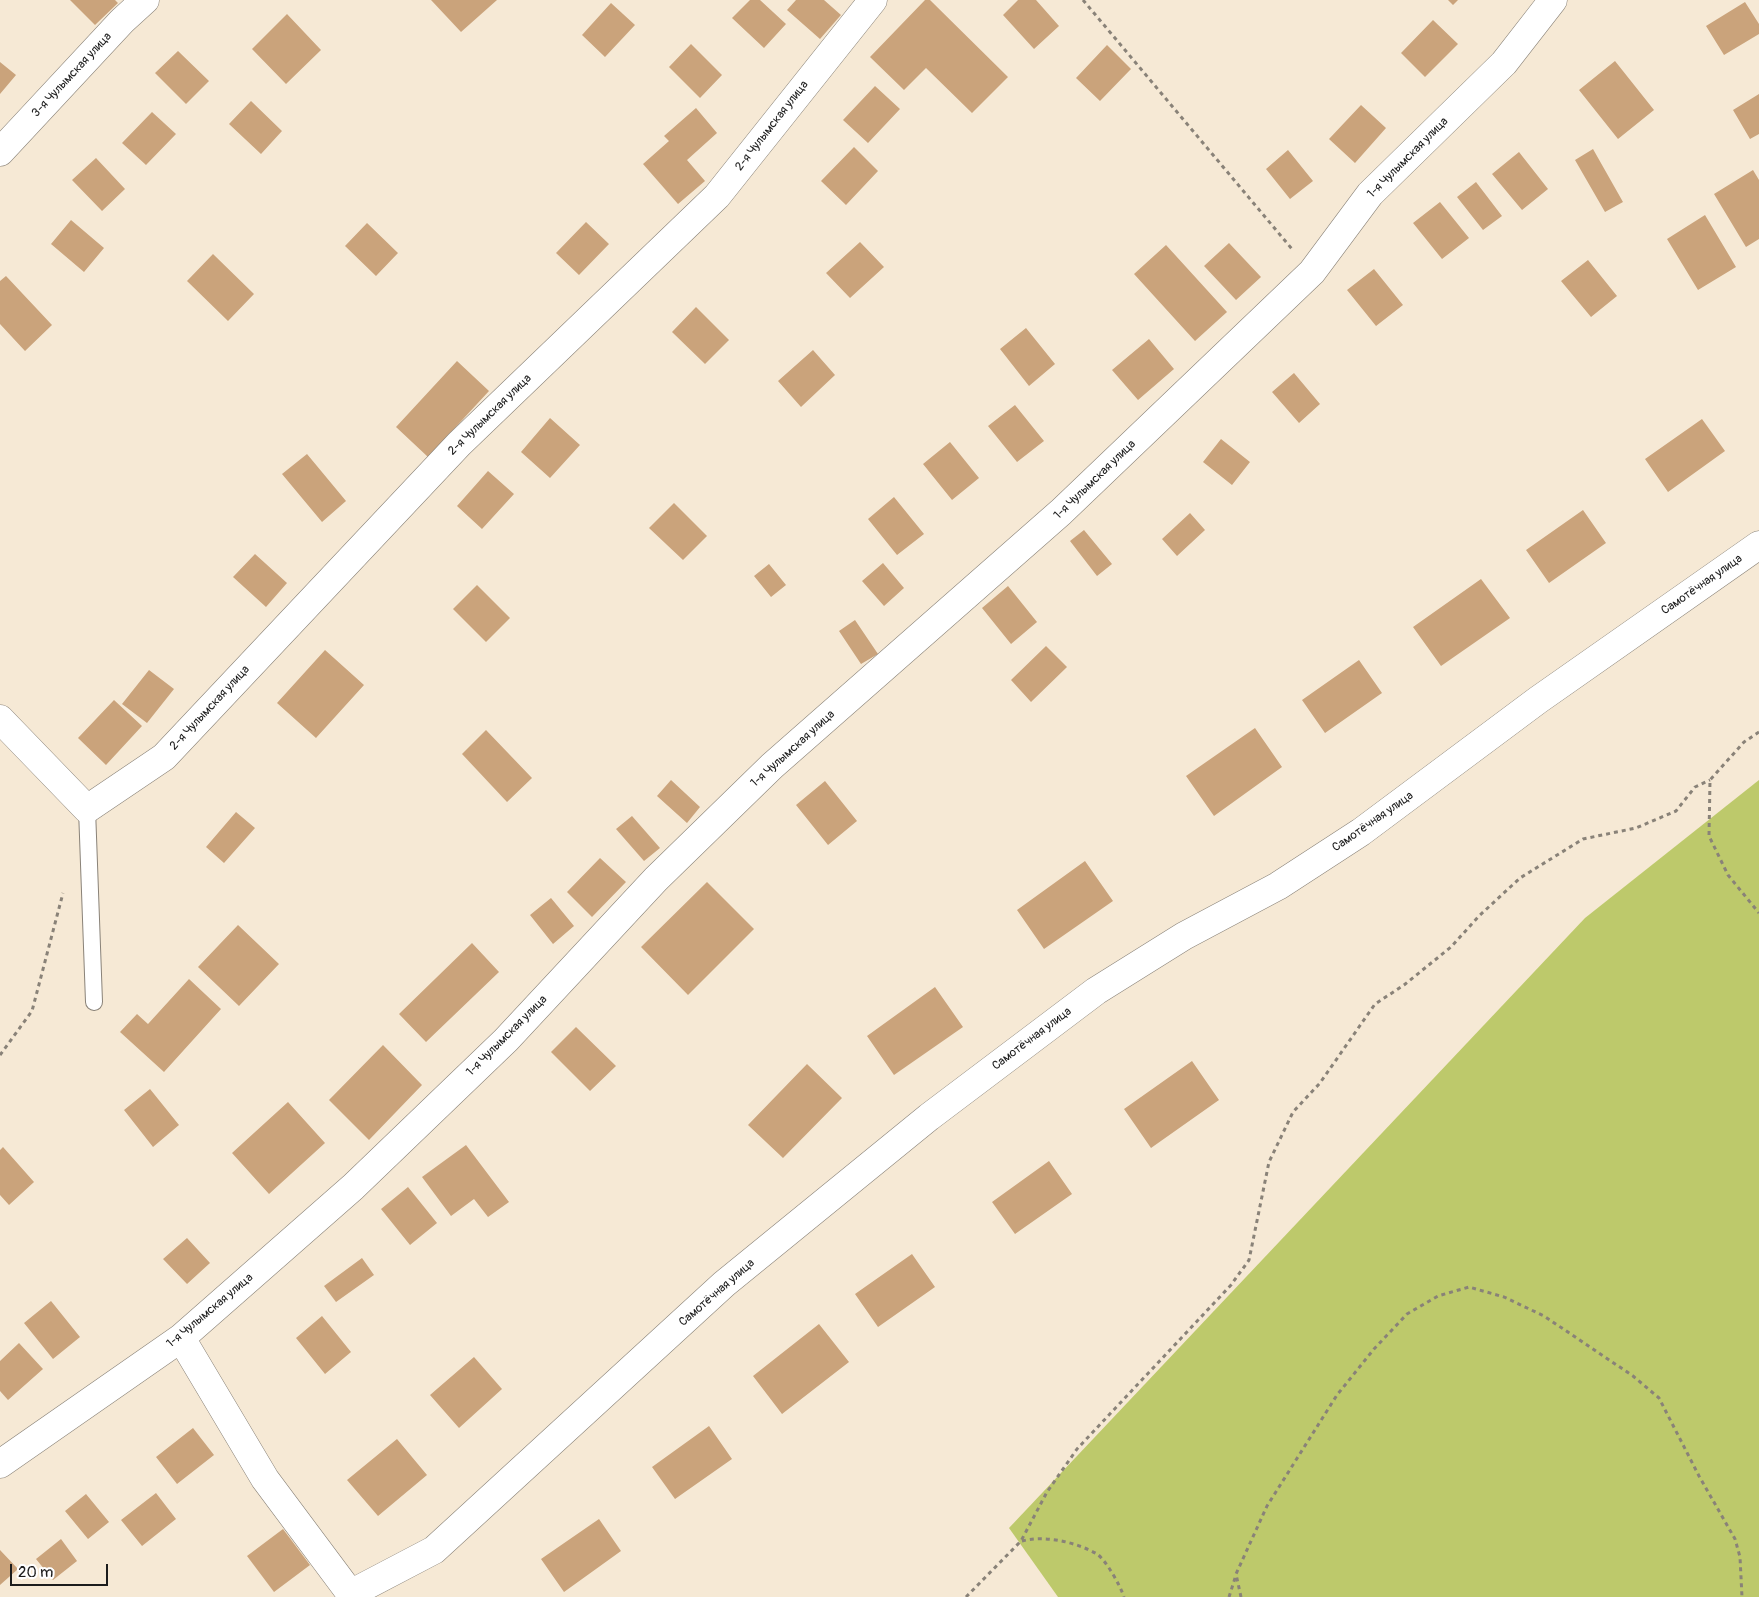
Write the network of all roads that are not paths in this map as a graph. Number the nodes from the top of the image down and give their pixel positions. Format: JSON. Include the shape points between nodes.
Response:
{"nodes":[{"id":1,"x":145,"y":0,"type":"edge"},
{"id":2,"x":873,"y":0,"type":"edge"},
{"id":3,"x":1553,"y":0,"type":"edge"},
{"id":4,"x":0,"y":152,"type":"edge"},
{"id":5,"x":1759,"y":545,"type":"edge"},
{"id":6,"x":0,"y":719,"type":"edge"},
{"id":7,"x":87,"y":809,"type":"junction"},
{"id":8,"x":94,"y":1002,"type":"dead end"},
{"id":9,"x":181,"y":1338,"type":"junction"},
{"id":10,"x":0,"y":1464,"type":"edge"},
{"id":11,"x":352,"y":1595,"type":"edge"}],
"edges":[{"from":1,"to":4,"type":"street","name":"3-я Чулымская улица"},
{"from":2,"to":7,"type":"street","name":"2-я Чулымская улица","via":[[717,196],[459,444],[164,757]]},
{"from":3,"to":9,"type":"street","name":"1-я Чулымская улица","via":[[1504,63],[1370,194],[1312,272],[1062,512],[772,766],[656,879],[506,1040],[353,1187]]},
{"from":5,"to":11,"type":"street","name":"Самотёчная улица","via":[[1538,700],[1361,832],[1278,886],[1184,936],[1096,991],[928,1117],[724,1284],[434,1550]]},
{"from":6,"to":7,"type":"street"},
{"from":7,"to":8,"type":"lane"},
{"from":9,"to":10,"type":"street","name":"1-я Чулымская улица"},
{"from":9,"to":11,"type":"street","via":[[265,1479]]}]}
